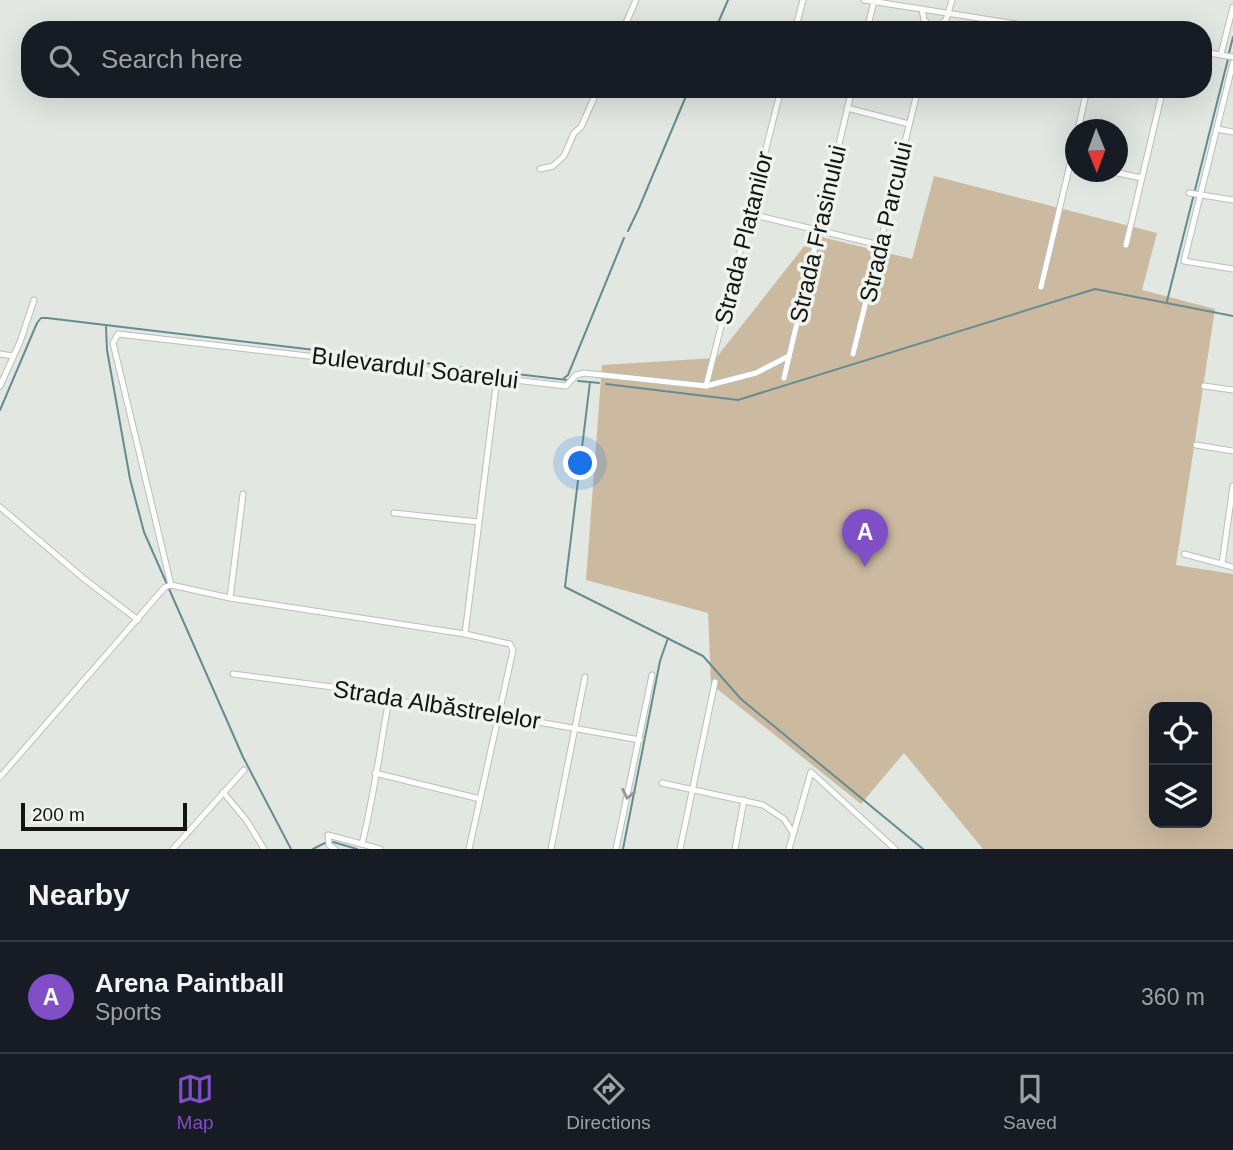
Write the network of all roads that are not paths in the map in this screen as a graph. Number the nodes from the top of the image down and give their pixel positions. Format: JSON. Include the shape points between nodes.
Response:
{"nodes":[{"id":1,"x":636,"y":0,"type":"edge"},
{"id":2,"x":803,"y":0,"type":"edge"},
{"id":3,"x":864,"y":0,"type":"edge"},
{"id":4,"x":952,"y":0,"type":"edge"},
{"id":5,"x":874,"y":1,"type":"edge"},
{"id":6,"x":1233,"y":7,"type":"edge"},
{"id":7,"x":922,"y":9,"type":"junction"},
{"id":8,"x":949,"y":13,"type":"junction"},
{"id":9,"x":628,"y":21,"type":"edge"},
{"id":10,"x":797,"y":21,"type":"edge"},
{"id":11,"x":869,"y":21,"type":"edge"},
{"id":12,"x":925,"y":21,"type":"edge"},
{"id":13,"x":945,"y":21,"type":"edge"},
{"id":14,"x":998,"y":21,"type":"edge"},
{"id":15,"x":1229,"y":57,"type":"edge"},
{"id":16,"x":594,"y":98,"type":"edge"},
{"id":17,"x":779,"y":98,"type":"edge"},
{"id":18,"x":850,"y":98,"type":"edge"},
{"id":19,"x":916,"y":98,"type":"edge"},
{"id":20,"x":1085,"y":98,"type":"edge"},
{"id":21,"x":1161,"y":98,"type":"edge"},
{"id":22,"x":847,"y":108,"type":"junction"},
{"id":23,"x":1080,"y":119,"type":"edge"},
{"id":24,"x":909,"y":124,"type":"junction"},
{"id":25,"x":1217,"y":129,"type":"junction"},
{"id":26,"x":1233,"y":132,"type":"edge"},
{"id":27,"x":540,"y":169,"type":"dead end"},
{"id":28,"x":1128,"y":175,"type":"edge"},
{"id":29,"x":1142,"y":178,"type":"junction"},
{"id":30,"x":1068,"y":182,"type":"edge"},
{"id":31,"x":1195,"y":194,"type":"junction"},
{"id":32,"x":1233,"y":200,"type":"edge"},
{"id":33,"x":750,"y":214,"type":"junction"},
{"id":34,"x":819,"y":230,"type":"junction"},
{"id":35,"x":880,"y":245,"type":"junction"},
{"id":36,"x":1126,"y":245,"type":"dead end"},
{"id":37,"x":1233,"y":269,"type":"edge"},
{"id":38,"x":1041,"y":287,"type":"dead end"},
{"id":39,"x":34,"y":300,"type":"dead end"},
{"id":40,"x":0,"y":354,"type":"edge"},
{"id":41,"x":853,"y":354,"type":"dead end"},
{"id":42,"x":13,"y":356,"type":"junction"},
{"id":43,"x":789,"y":356,"type":"junction"},
{"id":44,"x":497,"y":378,"type":"junction"},
{"id":45,"x":784,"y":378,"type":"dead end"},
{"id":46,"x":0,"y":386,"type":"edge"},
{"id":47,"x":706,"y":386,"type":"junction"},
{"id":48,"x":1204,"y":386,"type":"dead end"},
{"id":49,"x":1233,"y":390,"type":"edge"},
{"id":50,"x":1196,"y":445,"type":"dead end"},
{"id":51,"x":1233,"y":451,"type":"edge"},
{"id":52,"x":1233,"y":486,"type":"edge"},
{"id":53,"x":243,"y":494,"type":"dead end"},
{"id":54,"x":0,"y":507,"type":"edge"},
{"id":55,"x":394,"y":513,"type":"dead end"},
{"id":56,"x":478,"y":522,"type":"junction"},
{"id":57,"x":1184,"y":554,"type":"dead end"},
{"id":58,"x":1223,"y":564,"type":"junction"},
{"id":59,"x":1233,"y":567,"type":"edge"},
{"id":60,"x":171,"y":585,"type":"junction"},
{"id":61,"x":230,"y":598,"type":"junction"},
{"id":62,"x":138,"y":621,"type":"junction"},
{"id":63,"x":465,"y":634,"type":"junction"},
{"id":64,"x":233,"y":674,"type":"dead end"},
{"id":65,"x":652,"y":675,"type":"dead end"},
{"id":66,"x":584,"y":677,"type":"dead end"},
{"id":67,"x":715,"y":682,"type":"dead end"},
{"id":68,"x":389,"y":699,"type":"junction"},
{"id":69,"x":499,"y":715,"type":"junction"},
{"id":70,"x":576,"y":728,"type":"junction"},
{"id":71,"x":640,"y":740,"type":"junction"},
{"id":72,"x":244,"y":770,"type":"dead end"},
{"id":73,"x":375,"y":774,"type":"junction"},
{"id":74,"x":0,"y":777,"type":"edge"},
{"id":75,"x":662,"y":783,"type":"dead end"},
{"id":76,"x":692,"y":789,"type":"junction"},
{"id":77,"x":223,"y":792,"type":"junction"},
{"id":78,"x":480,"y":799,"type":"junction"},
{"id":79,"x":744,"y":800,"type":"junction"},
{"id":80,"x":793,"y":833,"type":"junction"},
{"id":81,"x":362,"y":844,"type":"junction"},
{"id":82,"x":173,"y":849,"type":"edge"},
{"id":83,"x":264,"y":849,"type":"edge"},
{"id":84,"x":335,"y":849,"type":"edge"},
{"id":85,"x":380,"y":849,"type":"edge"},
{"id":86,"x":469,"y":849,"type":"edge"},
{"id":87,"x":551,"y":849,"type":"edge"},
{"id":88,"x":616,"y":849,"type":"edge"},
{"id":89,"x":680,"y":849,"type":"edge"},
{"id":90,"x":735,"y":849,"type":"edge"},
{"id":91,"x":789,"y":849,"type":"edge"},
{"id":92,"x":895,"y":849,"type":"edge"}],
"edges":[{"from":1,"to":9,"type":"street"},
{"from":2,"to":10,"type":"street"},
{"from":3,"to":5,"type":"street"},
{"from":4,"to":8,"type":"street"},
{"from":5,"to":7,"type":"street"},
{"from":5,"to":11,"type":"street"},
{"from":6,"to":15,"type":"street"},
{"from":7,"to":8,"type":"street"},
{"from":7,"to":12,"type":"street"},
{"from":8,"to":13,"type":"street"},
{"from":8,"to":14,"type":"street"},
{"from":15,"to":25,"type":"street"},
{"from":16,"to":27,"type":"street","via":[[564,156],[553,166]]},
{"from":17,"to":33,"type":"street","name":"Strada Platanilor"},
{"from":18,"to":22,"type":"street","name":"Strada Frasinului"},
{"from":19,"to":24,"type":"street","name":"Strada Parcului"},
{"from":20,"to":23,"type":"street"},
{"from":21,"to":29,"type":"street"},
{"from":22,"to":24,"type":"street"},
{"from":22,"to":34,"type":"street","name":"Strada Frasinului"},
{"from":24,"to":35,"type":"street","name":"Strada Parcului"},
{"from":25,"to":26,"type":"street"},
{"from":25,"to":31,"type":"street"},
{"from":28,"to":29,"type":"street"},
{"from":29,"to":36,"type":"street"},
{"from":30,"to":38,"type":"street"},
{"from":31,"to":32,"type":"street"},
{"from":31,"to":37,"type":"street","via":[[1184,261]]},
{"from":33,"to":34,"type":"street"},
{"from":33,"to":47,"type":"street","name":"Strada Platanilor"},
{"from":34,"to":35,"type":"street"},
{"from":34,"to":43,"type":"street","name":"Strada Frasinului"},
{"from":35,"to":41,"type":"street","name":"Strada Parcului"},
{"from":39,"to":42,"type":"street"},
{"from":40,"to":42,"type":"street"},
{"from":42,"to":46,"type":"street"},
{"from":43,"to":45,"type":"street","name":"Strada Frasinului"},
{"from":43,"to":47,"type":"street","via":[[756,373]]},
{"from":44,"to":47,"type":"street","name":"Bulevardul Soarelui","via":[[566,386],[576,375],[597,373]]},
{"from":44,"to":56,"type":"street"},
{"from":44,"to":60,"type":"street","name":"Bulevardul Soarelui","via":[[118,334],[113,343]]},
{"from":48,"to":49,"type":"street"},
{"from":50,"to":51,"type":"street"},
{"from":52,"to":58,"type":"street"},
{"from":53,"to":61,"type":"street"},
{"from":54,"to":62,"type":"street"},
{"from":55,"to":56,"type":"street"},
{"from":56,"to":63,"type":"street"},
{"from":57,"to":58,"type":"street"},
{"from":58,"to":59,"type":"street"},
{"from":60,"to":61,"type":"street"},
{"from":60,"to":62,"type":"street"},
{"from":61,"to":63,"type":"street"},
{"from":62,"to":74,"type":"street"},
{"from":63,"to":69,"type":"street","via":[[512,647]]},
{"from":64,"to":68,"type":"street","name":"Strada Albăstrelelor"},
{"from":65,"to":71,"type":"street"},
{"from":66,"to":70,"type":"street"},
{"from":67,"to":76,"type":"street"},
{"from":68,"to":69,"type":"street","name":"Strada Albăstrelelor"},
{"from":68,"to":73,"type":"street"},
{"from":69,"to":70,"type":"street","name":"Strada Albăstrelelor"},
{"from":69,"to":78,"type":"street"},
{"from":70,"to":71,"type":"street","name":"Strada Albăstrelelor"},
{"from":70,"to":87,"type":"street"},
{"from":71,"to":88,"type":"street","one_way":true},
{"from":72,"to":77,"type":"street"},
{"from":73,"to":78,"type":"street"},
{"from":73,"to":81,"type":"street"},
{"from":75,"to":76,"type":"street"},
{"from":76,"to":79,"type":"street"},
{"from":76,"to":89,"type":"street"},
{"from":77,"to":82,"type":"street"},
{"from":77,"to":83,"type":"street"},
{"from":78,"to":86,"type":"street"},
{"from":79,"to":80,"type":"street","via":[[776,811]]},
{"from":79,"to":90,"type":"street"},
{"from":80,"to":91,"type":"street"},
{"from":80,"to":92,"type":"street","via":[[811,772]]},
{"from":81,"to":84,"type":"street","via":[[328,835],[329,845]]},
{"from":81,"to":85,"type":"street"}]}
